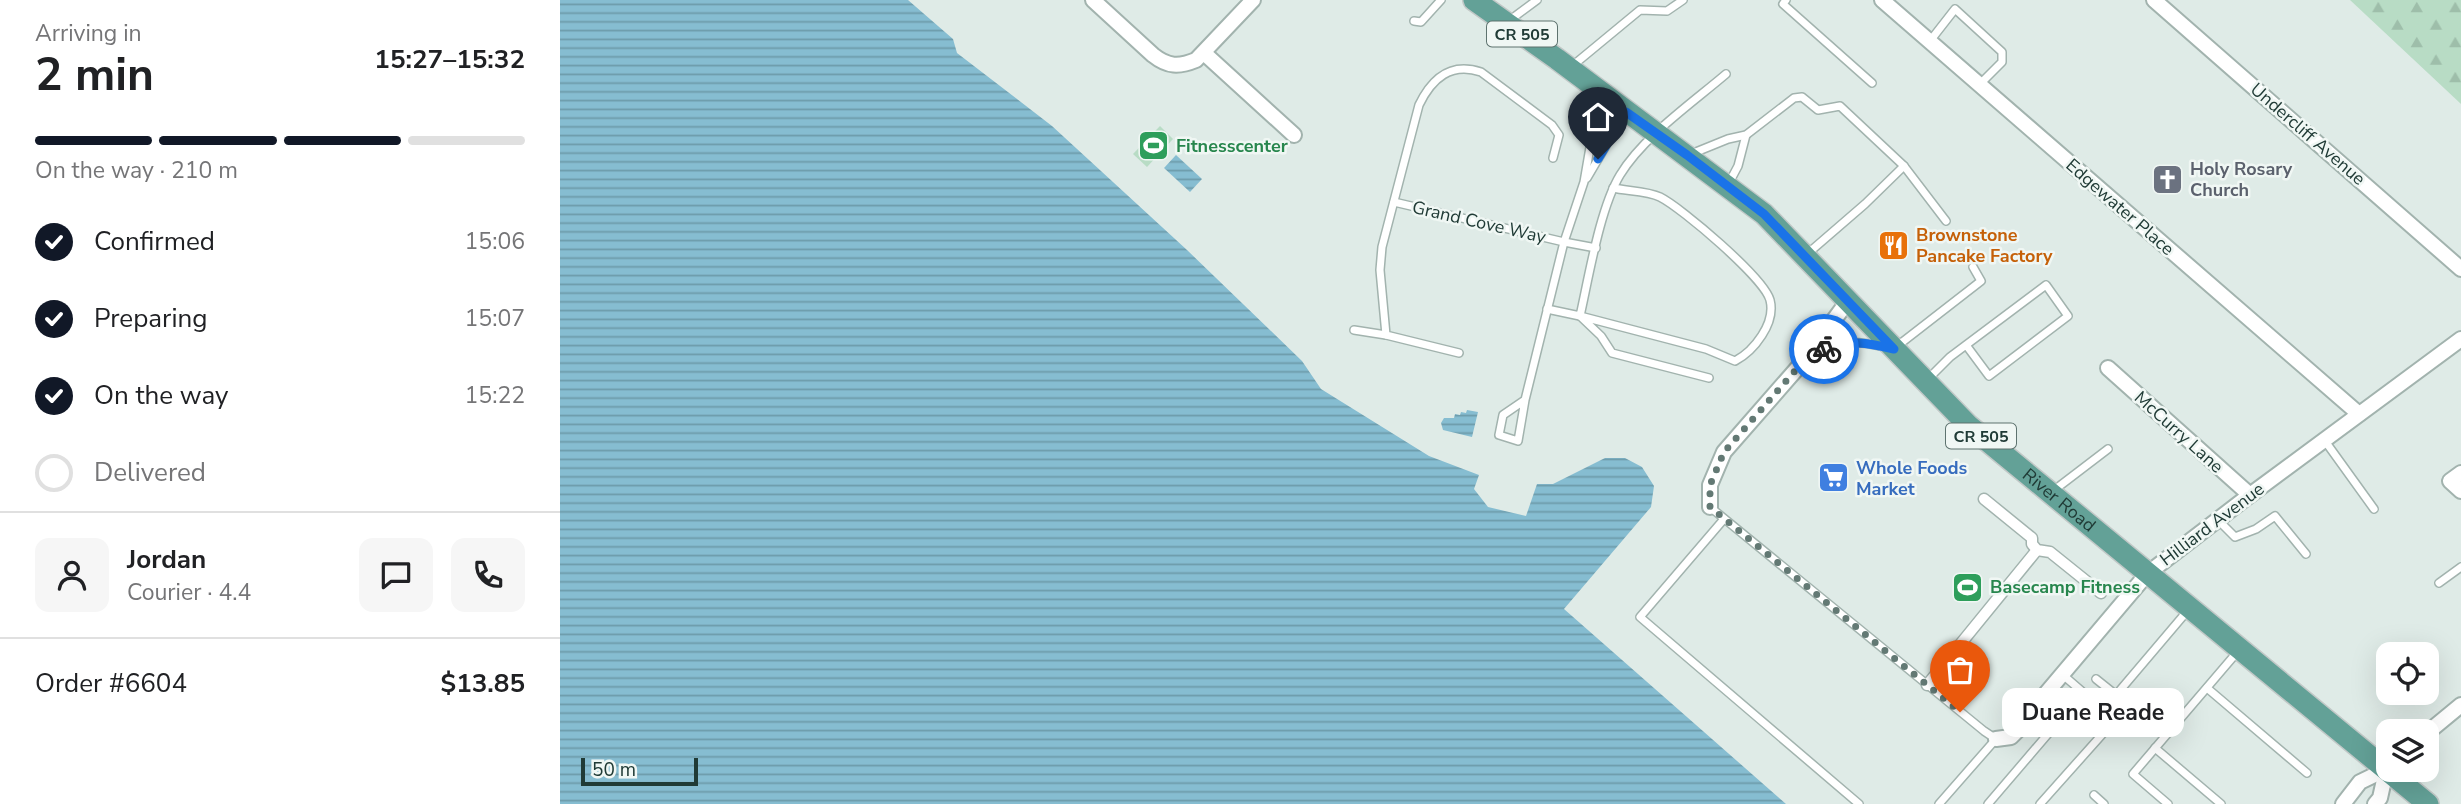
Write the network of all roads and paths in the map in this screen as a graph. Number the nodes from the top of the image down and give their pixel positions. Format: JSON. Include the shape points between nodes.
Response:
{"nodes":[{"id":1,"x":1093,"y":0,"type":"edge"},
{"id":2,"x":1253,"y":0,"type":"edge"},
{"id":3,"x":1441,"y":0,"type":"edge"},
{"id":4,"x":1475,"y":0,"type":"edge"},
{"id":5,"x":1537,"y":0,"type":"edge"},
{"id":6,"x":1683,"y":0,"type":"edge"},
{"id":7,"x":1882,"y":0,"type":"edge"},
{"id":8,"x":2154,"y":0,"type":"edge"},
{"id":9,"x":1782,"y":1,"type":"edge"},
{"id":10,"x":1414,"y":21,"type":"dead end"},
{"id":11,"x":1507,"y":23,"type":"junction"},
{"id":12,"x":1929,"y":41,"type":"junction"},
{"id":13,"x":1204,"y":52,"type":"junction"},
{"id":14,"x":1577,"y":74,"type":"junction"},
{"id":15,"x":1726,"y":74,"type":"dead end"},
{"id":16,"x":1872,"y":83,"type":"dead end"},
{"id":17,"x":1979,"y":85,"type":"junction"},
{"id":18,"x":1626,"y":112,"type":"junction"},
{"id":19,"x":1657,"y":134,"type":"junction"},
{"id":20,"x":1294,"y":135,"type":"dead end"},
{"id":21,"x":1746,"y":135,"type":"junction"},
{"id":22,"x":1687,"y":155,"type":"junction"},
{"id":23,"x":1553,"y":158,"type":"dead end"},
{"id":24,"x":1904,"y":166,"type":"junction"},
{"id":25,"x":1584,"y":182,"type":"junction"},
{"id":26,"x":1727,"y":187,"type":"junction"},
{"id":27,"x":1613,"y":188,"type":"junction"},
{"id":28,"x":1394,"y":202,"type":"junction"},
{"id":29,"x":1946,"y":221,"type":"dead end"},
{"id":30,"x":1564,"y":242,"type":"junction"},
{"id":31,"x":1596,"y":248,"type":"junction"},
{"id":32,"x":1805,"y":255,"type":"junction"},
{"id":33,"x":1973,"y":267,"type":"dead end"},
{"id":34,"x":2461,"y":269,"type":"edge"},
{"id":35,"x":1848,"y":300,"type":"junction"},
{"id":36,"x":1547,"y":309,"type":"junction"},
{"id":37,"x":1580,"y":316,"type":"junction"},
{"id":38,"x":1354,"y":330,"type":"dead end"},
{"id":39,"x":1387,"y":335,"type":"junction"},
{"id":40,"x":2461,"y":339,"type":"edge"},
{"id":41,"x":1966,"y":345,"type":"junction"},
{"id":42,"x":1894,"y":349,"type":"junction"},
{"id":43,"x":1459,"y":353,"type":"dead end"},
{"id":44,"x":1801,"y":364,"type":"junction"},
{"id":45,"x":2108,"y":368,"type":"dead end"},
{"id":46,"x":1709,"y":378,"type":"dead end"},
{"id":47,"x":1925,"y":382,"type":"junction"},
{"id":48,"x":1525,"y":400,"type":"junction"},
{"id":49,"x":2359,"y":414,"type":"junction"},
{"id":50,"x":2324,"y":440,"type":"junction"},
{"id":51,"x":2108,"y":449,"type":"dead end"},
{"id":52,"x":2461,"y":473,"type":"edge"},
{"id":53,"x":2461,"y":491,"type":"edge"},
{"id":54,"x":2050,"y":494,"type":"junction"},
{"id":55,"x":2250,"y":495,"type":"junction"},
{"id":56,"x":1984,"y":499,"type":"dead end"},
{"id":57,"x":1710,"y":507,"type":"joint"},
{"id":58,"x":2374,"y":509,"type":"dead end"},
{"id":59,"x":1724,"y":519,"type":"junction"},
{"id":60,"x":2218,"y":520,"type":"junction"},
{"id":61,"x":2037,"y":550,"type":"junction"},
{"id":62,"x":2306,"y":554,"type":"dead end"},
{"id":63,"x":2461,"y":567,"type":"edge"},
{"id":64,"x":2147,"y":574,"type":"junction"},
{"id":65,"x":2439,"y":583,"type":"dead end"},
{"id":66,"x":2101,"y":593,"type":"dead end"},
{"id":67,"x":2189,"y":609,"type":"junction"},
{"id":68,"x":2239,"y":650,"type":"junction"},
{"id":69,"x":2062,"y":674,"type":"junction"},
{"id":70,"x":2096,"y":679,"type":"dead end"},
{"id":71,"x":1927,"y":685,"type":"junction"},
{"id":72,"x":2207,"y":688,"type":"junction"},
{"id":73,"x":2083,"y":692,"type":"junction"},
{"id":74,"x":2460,"y":706,"type":"edge"},
{"id":75,"x":2439,"y":723,"type":"edge"},
{"id":76,"x":1996,"y":738,"type":"junction"},
{"id":77,"x":2155,"y":748,"type":"junction"},
{"id":78,"x":2376,"y":761,"type":"edge"},
{"id":79,"x":2307,"y":773,"type":"dead end"},
{"id":80,"x":2376,"y":775,"type":"edge"},
{"id":81,"x":2384,"y":782,"type":"edge"},
{"id":82,"x":2401,"y":782,"type":"edge"},
{"id":83,"x":2094,"y":795,"type":"dead end"},
{"id":84,"x":1859,"y":804,"type":"edge"},
{"id":85,"x":1939,"y":804,"type":"edge"},
{"id":86,"x":1988,"y":804,"type":"edge"},
{"id":87,"x":2040,"y":804,"type":"edge"},
{"id":88,"x":2105,"y":804,"type":"edge"},
{"id":89,"x":2168,"y":804,"type":"edge"},
{"id":90,"x":2221,"y":804,"type":"edge"},
{"id":91,"x":2343,"y":804,"type":"edge"},
{"id":92,"x":2375,"y":804,"type":"edge"},
{"id":93,"x":2428,"y":804,"type":"edge"}],
"edges":[{"from":1,"to":13,"type":"street","via":[[1162,62],[1184,65]]},
{"from":2,"to":13,"type":"street"},
{"from":3,"to":10,"type":"lane","via":[[1421,22]]},
{"from":4,"to":11,"type":"main road","name":"River Road","number":"CR 505"},
{"from":5,"to":11,"type":"lane"},
{"from":6,"to":14,"type":"lane","via":[[1667,11],[1640,10]]},
{"from":7,"to":12,"type":"street","name":"Edgewater Place"},
{"from":8,"to":34,"type":"street","name":"Undercliff Avenue"},
{"from":9,"to":16,"type":"lane"},
{"from":11,"to":14,"type":"main road","name":"River Road","number":"CR 505"},
{"from":12,"to":17,"type":"street","name":"Edgewater Place"},
{"from":12,"to":17,"type":"lane","via":[[1955,9],[2002,52],[2002,62]]},
{"from":13,"to":20,"type":"street"},
{"from":14,"to":18,"type":"main road","name":"River Road","number":"CR 505"},
{"from":14,"to":25,"type":"lane","name":"Grand Cove Way","via":[[1593,130]]},
{"from":15,"to":19,"type":"lane"},
{"from":17,"to":49,"type":"street","name":"Edgewater Place"},
{"from":18,"to":19,"type":"main road","name":"River Road","number":"CR 505"},
{"from":18,"to":25,"type":"lane","name":"Grand Cove Way"},
{"from":19,"to":22,"type":"main road","name":"River Road","number":"CR 505"},
{"from":19,"to":27,"type":"lane","via":[[1628,164]]},
{"from":21,"to":22,"type":"lane"},
{"from":21,"to":24,"type":"lane","via":[[1794,98],[1802,97],[1818,110],[1840,107]]},
{"from":21,"to":26,"type":"lane"},
{"from":22,"to":26,"type":"main road","name":"River Road","number":"CR 505"},
{"from":23,"to":28,"type":"lane","via":[[1559,135],[1552,125],[1481,72],[1457,68],[1431,85],[1419,104]]},
{"from":24,"to":29,"type":"lane"},
{"from":24,"to":32,"type":"lane"},
{"from":25,"to":30,"type":"lane","name":"Grand Cove Way"},
{"from":26,"to":32,"type":"main road","name":"River Road","number":"CR 505","via":[[1764,214]]},
{"from":27,"to":31,"type":"lane"},
{"from":27,"to":37,"type":"lane","via":[[1657,195],[1683,211],[1768,295],[1769,320],[1735,361]]},
{"from":28,"to":30,"type":"lane","name":"Grand Cove Way"},
{"from":28,"to":39,"type":"lane","via":[[1380,270]]},
{"from":30,"to":31,"type":"lane"},
{"from":30,"to":36,"type":"lane","name":"Grand Cove Way"},
{"from":31,"to":37,"type":"lane"},
{"from":32,"to":35,"type":"main road","name":"River Road","number":"CR 505"},
{"from":33,"to":42,"type":"lane","via":[[1981,281]]},
{"from":35,"to":42,"type":"main road","name":"River Road","number":"CR 505"},
{"from":35,"to":44,"type":"street"},
{"from":36,"to":37,"type":"lane"},
{"from":36,"to":48,"type":"lane","name":"Grand Cove Way"},
{"from":37,"to":46,"type":"lane","via":[[1601,335],[1611,353]]},
{"from":38,"to":39,"type":"lane"},
{"from":39,"to":43,"type":"lane"},
{"from":40,"to":49,"type":"street","name":"Hilliard Avenue"},
{"from":41,"to":41,"type":"lane","via":[[2046,285],[2068,316],[1989,376]]},
{"from":41,"to":47,"type":"lane"},
{"from":42,"to":44,"type":"lane","via":[[1857,341],[1840,343]]},
{"from":42,"to":47,"type":"main road","name":"River Road","number":"CR 505"},
{"from":44,"to":57,"type":"street","via":[[1724,452],[1710,485]]},
{"from":45,"to":55,"type":"street","name":"McCurry Lane"},
{"from":47,"to":54,"type":"main road","name":"River Road","number":"CR 505"},
{"from":48,"to":48,"type":"lane","name":"Grand Cove Way","via":[[1518,440],[1499,435],[1503,415]]},
{"from":49,"to":50,"type":"street","name":"Hilliard Avenue"},
{"from":50,"to":55,"type":"street","name":"Hilliard Avenue"},
{"from":50,"to":58,"type":"lane"},
{"from":51,"to":54,"type":"lane"},
{"from":52,"to":53,"type":"street","via":[[2450,481]]},
{"from":54,"to":64,"type":"main road","name":"River Road","number":"CR 505"},
{"from":55,"to":60,"type":"street","name":"Hilliard Avenue"},
{"from":56,"to":61,"type":"street","via":[[2032,538]]},
{"from":57,"to":59,"type":"lane"},
{"from":59,"to":71,"type":"lane"},
{"from":59,"to":84,"type":"lane","via":[[1640,617]]},
{"from":60,"to":62,"type":"lane","via":[[2235,537],[2276,516]]},
{"from":60,"to":64,"type":"street","name":"Hilliard Avenue"},
{"from":61,"to":66,"type":"street","via":[[2050,552]]},
{"from":61,"to":71,"type":"street"},
{"from":63,"to":65,"type":"lane"},
{"from":64,"to":67,"type":"main road","name":"River Road","number":"CR 505"},
{"from":64,"to":69,"type":"street","name":"Hilliard Avenue"},
{"from":67,"to":68,"type":"main road","name":"River Road","number":"CR 505"},
{"from":67,"to":70,"type":"lane","via":[[2116,695]]},
{"from":68,"to":72,"type":"lane"},
{"from":68,"to":78,"type":"main road","name":"River Road","number":"CR 505"},
{"from":69,"to":73,"type":"lane"},
{"from":69,"to":76,"type":"street","name":"Hilliard Avenue","via":[[2011,737]]},
{"from":71,"to":76,"type":"lane"},
{"from":72,"to":77,"type":"lane"},
{"from":72,"to":79,"type":"lane"},
{"from":73,"to":86,"type":"lane"},
{"from":73,"to":87,"type":"lane","via":[[2115,720]]},
{"from":74,"to":75,"type":"street"},
{"from":76,"to":85,"type":"lane"},
{"from":77,"to":89,"type":"lane","via":[[2133,774]]},
{"from":77,"to":90,"type":"lane"},
{"from":80,"to":91,"type":"street","via":[[2360,782]]},
{"from":81,"to":92,"type":"street"},
{"from":82,"to":93,"type":"main road","name":"River Road","number":"CR 505"},
{"from":83,"to":88,"type":"lane"}]}
